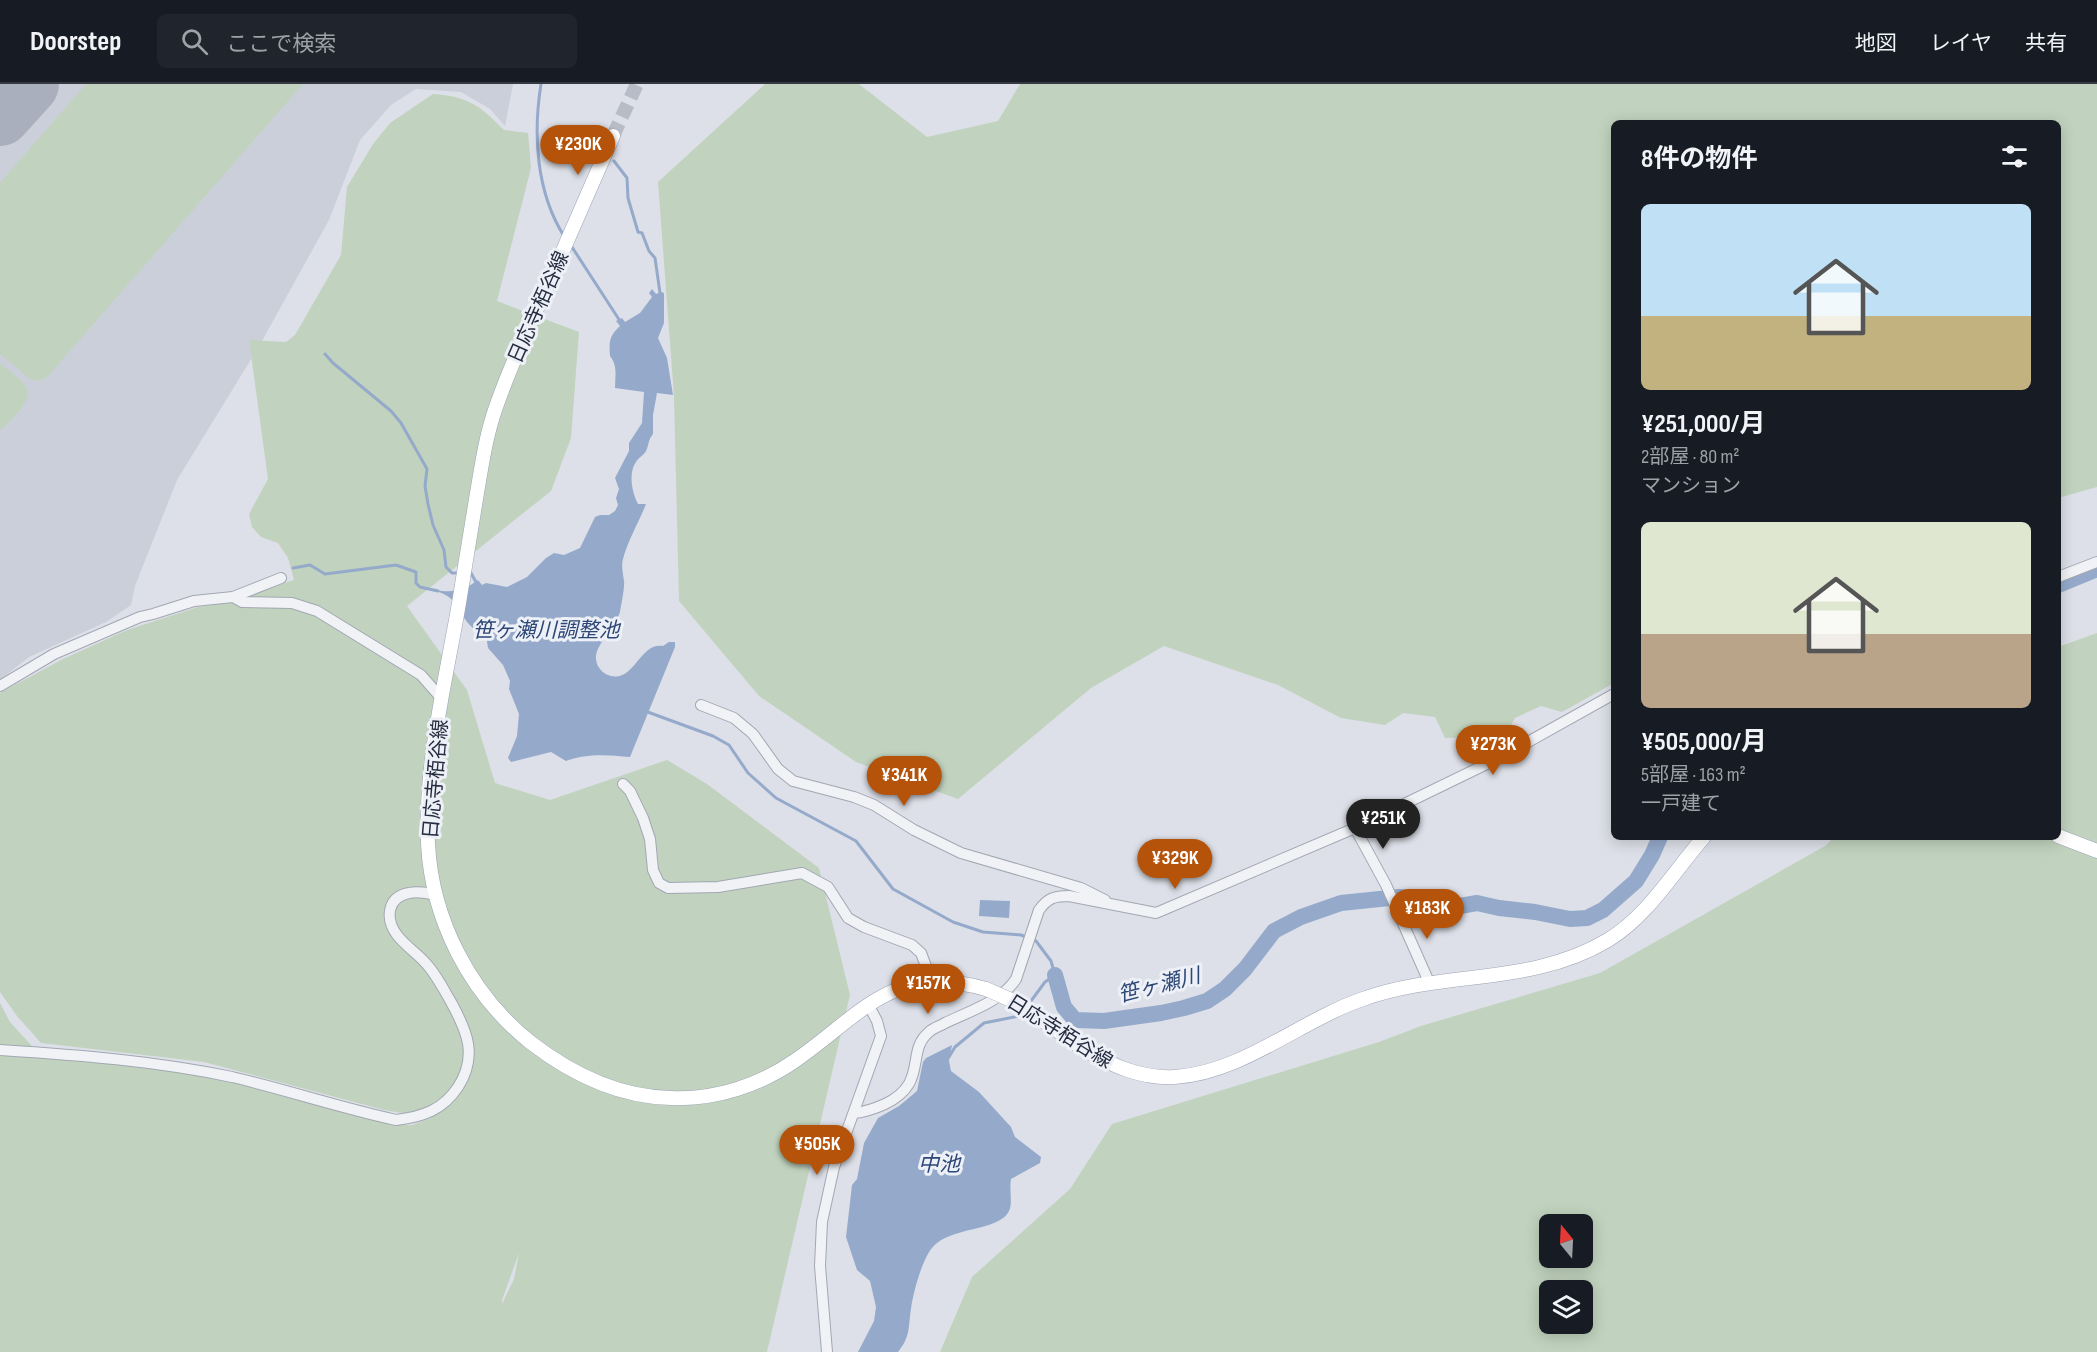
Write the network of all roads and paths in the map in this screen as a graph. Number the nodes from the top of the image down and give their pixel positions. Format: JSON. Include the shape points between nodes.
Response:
{"nodes":[{"id":1,"x":613,"y":136,"type":"tunnel mouth"},
{"id":2,"x":2097,"y":562,"type":"edge"},
{"id":3,"x":2061,"y":576,"type":"edge"},
{"id":4,"x":280,"y":578,"type":"dead end"},
{"id":5,"x":233,"y":597,"type":"junction"},
{"id":6,"x":0,"y":686,"type":"edge"},
{"id":7,"x":1611,"y":696,"type":"edge"},
{"id":8,"x":442,"y":699,"type":"junction"},
{"id":9,"x":701,"y":705,"type":"dead end"},
{"id":10,"x":623,"y":784,"type":"dead end"},
{"id":11,"x":1355,"y":828,"type":"junction"},
{"id":12,"x":2061,"y":837,"type":"edge"},
{"id":13,"x":1701,"y":840,"type":"edge"},
{"id":14,"x":2097,"y":851,"type":"edge"},
{"id":15,"x":436,"y":895,"type":"junction"},
{"id":16,"x":1116,"y":906,"type":"junction"},
{"id":17,"x":932,"y":982,"type":"junction"},
{"id":18,"x":1430,"y":982,"type":"junction"},
{"id":19,"x":868,"y":1004,"type":"junction"},
{"id":20,"x":0,"y":1050,"type":"edge"},
{"id":21,"x":854,"y":1113,"type":"junction"},
{"id":22,"x":827,"y":1352,"type":"edge"}],
"edges":[{"from":1,"to":8,"type":"main road","name":"日応寺栢谷線","via":[[495,409],[482,461]]},
{"from":2,"to":3,"type":"street"},
{"from":4,"to":5,"type":"street"},
{"from":5,"to":6,"type":"street","via":[[194,601],[140,617],[54,654]]},
{"from":5,"to":8,"type":"street","via":[[242,602],[292,603],[317,611],[422,675]]},
{"from":7,"to":11,"type":"street","via":[[1501,756]]},
{"from":8,"to":15,"type":"main road","name":"日応寺栢谷線","via":[[428,809],[428,844]]},
{"from":9,"to":16,"type":"street","via":[[734,718],[793,781],[854,797],[961,854],[1081,888]]},
{"from":10,"to":17,"type":"street","via":[[643,818],[659,883],[668,888],[718,887],[802,873],[828,887],[848,918],[912,945],[921,953]]},
{"from":11,"to":16,"type":"street","via":[[1156,913]]},
{"from":11,"to":18,"type":"street"},
{"from":12,"to":14,"type":"main road"},
{"from":13,"to":18,"type":"main road","name":"日応寺栢谷線","via":[[1634,919],[1610,939],[1579,956],[1524,972]]},
{"from":15,"to":19,"type":"main road","name":"日応寺栢谷線","via":[[460,958],[502,1017],[565,1067],[622,1091],[696,1098],[743,1087],[795,1061]]},
{"from":15,"to":20,"type":"street","via":[[401,895],[388,912],[396,935],[439,980],[468,1039],[463,1080],[454,1094],[428,1114],[396,1120],[180,1067]]},
{"from":16,"to":21,"type":"street","via":[[1069,896],[1054,896],[1046,901],[1039,910],[1012,986],[930,1030],[921,1043],[911,1083],[904,1092],[866,1112]]},
{"from":17,"to":18,"type":"main road","name":"日応寺栢谷線","bridge":true,"via":[[957,982],[986,989],[1018,1003],[1106,1062],[1135,1073],[1174,1077],[1226,1065],[1361,999]]},
{"from":17,"to":19,"type":"main road","name":"日応寺栢谷線","via":[[902,988]]},
{"from":19,"to":21,"type":"street","via":[[881,1036]]},
{"from":21,"to":22,"type":"street","via":[[834,1167],[822,1222],[820,1266]]}]}
